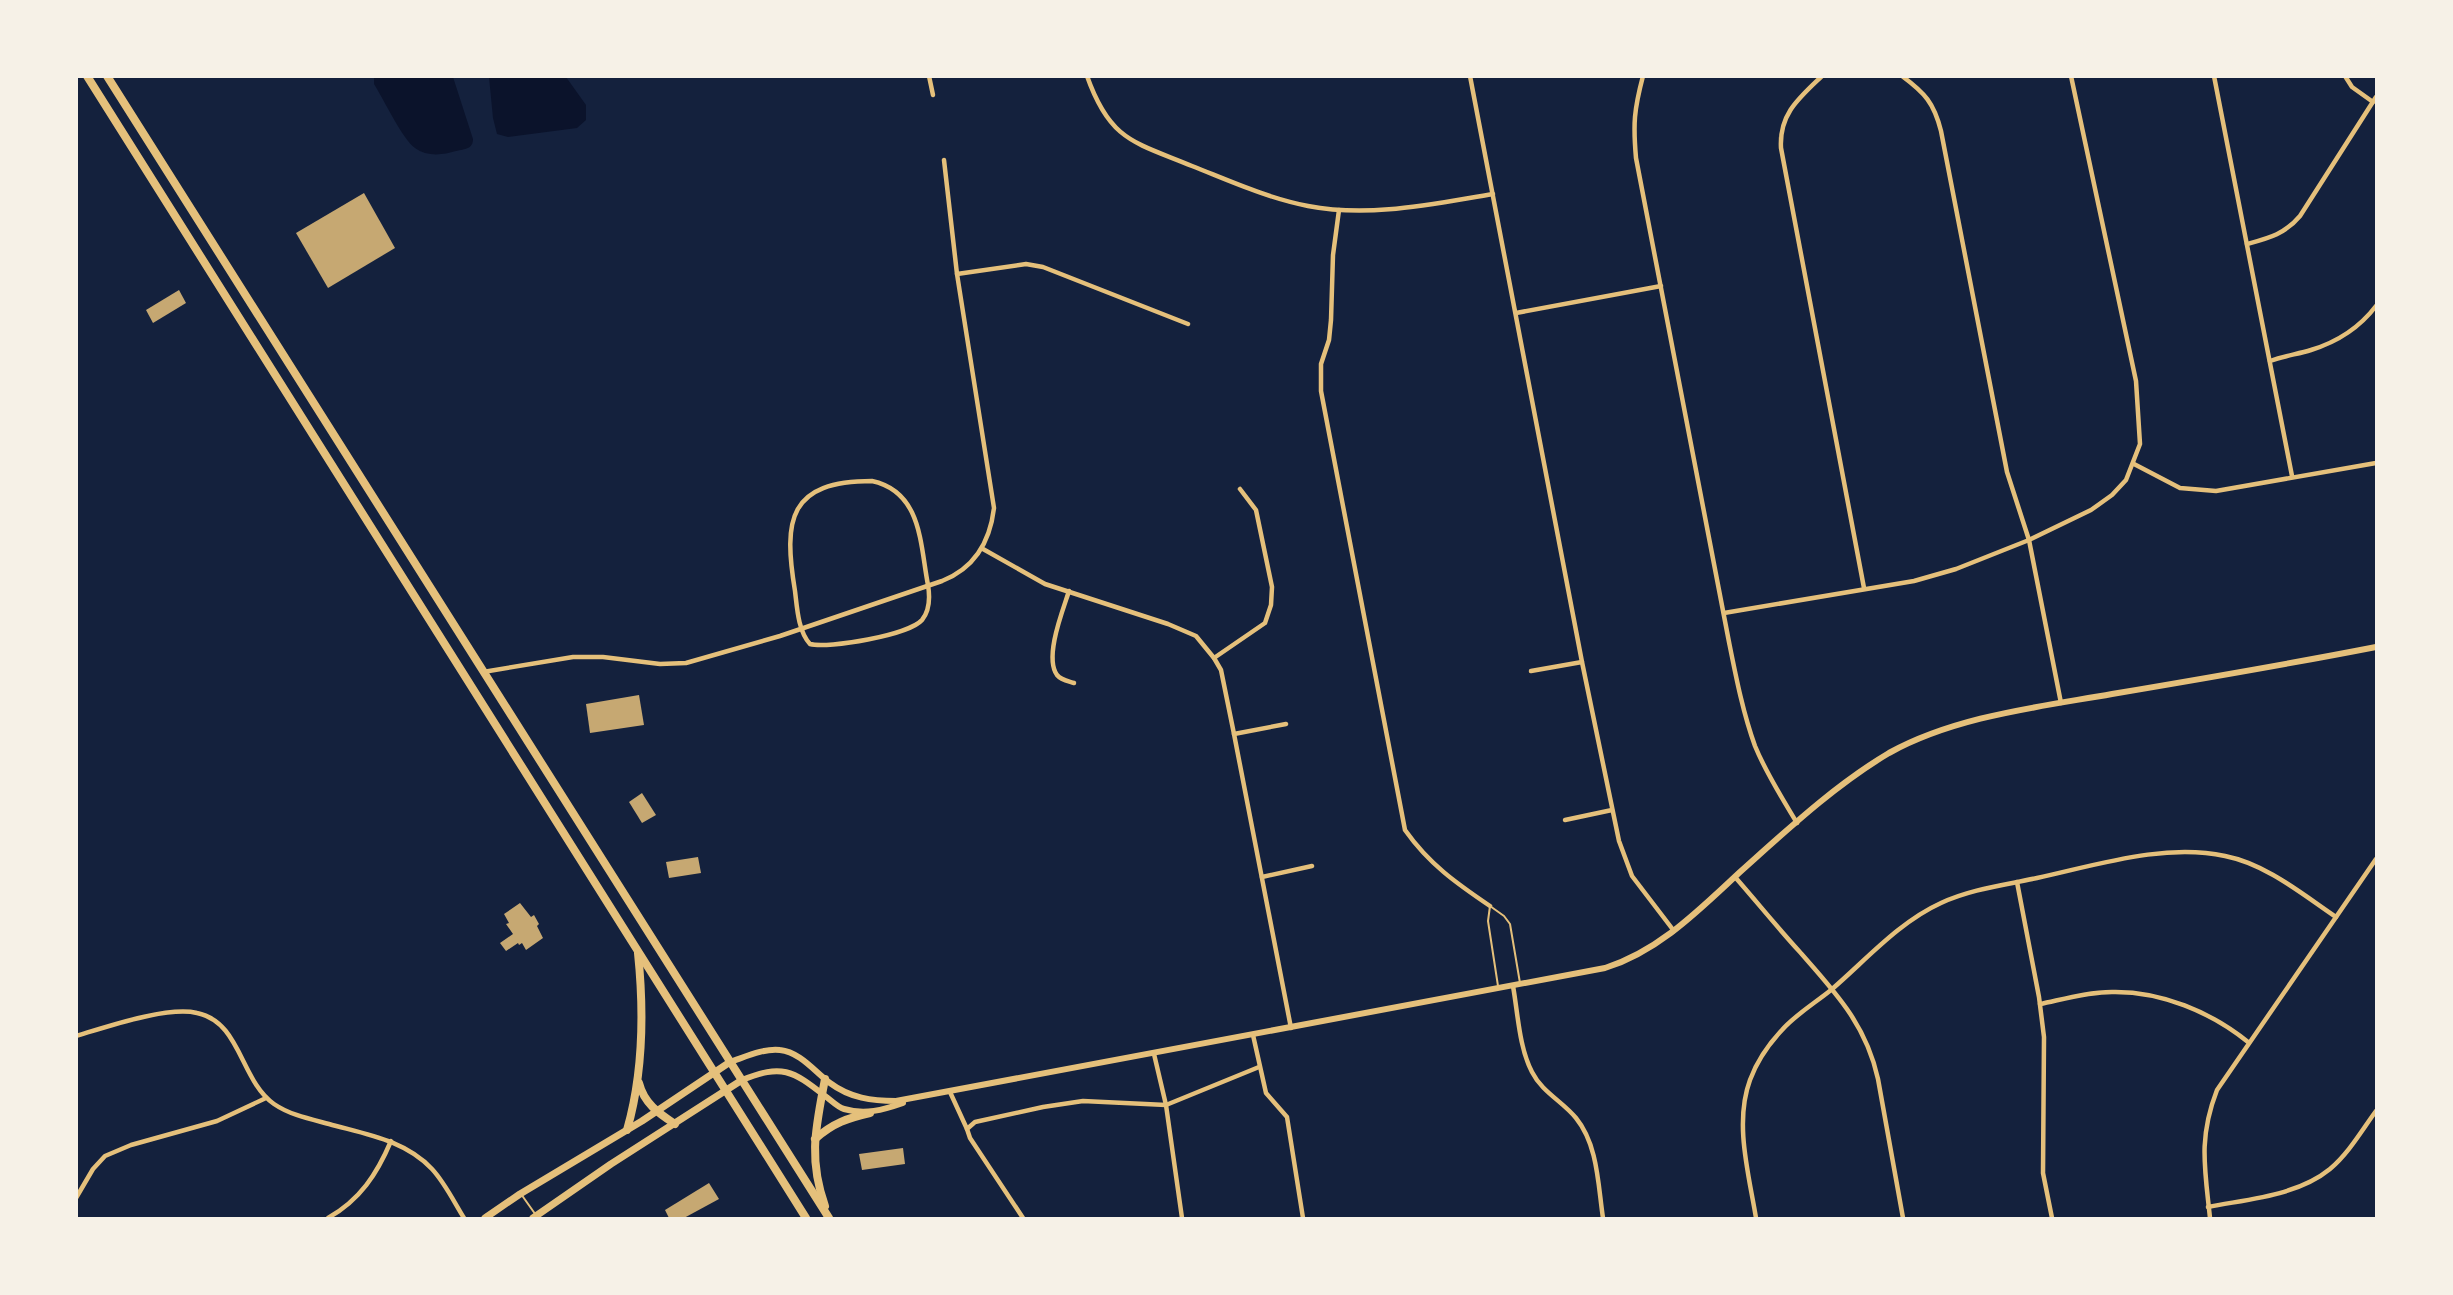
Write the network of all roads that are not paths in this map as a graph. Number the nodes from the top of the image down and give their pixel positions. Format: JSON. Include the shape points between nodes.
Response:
{"nodes":[{"id":1,"x":87,"y":76,"type":"edge"},
{"id":2,"x":106,"y":76,"type":"edge"},
{"id":3,"x":929,"y":76,"type":"edge"},
{"id":4,"x":1087,"y":76,"type":"edge"},
{"id":5,"x":1470,"y":76,"type":"edge"},
{"id":6,"x":1643,"y":76,"type":"edge"},
{"id":7,"x":1822,"y":76,"type":"edge"},
{"id":8,"x":1902,"y":76,"type":"edge"},
{"id":9,"x":2071,"y":76,"type":"edge"},
{"id":10,"x":2214,"y":76,"type":"edge"},
{"id":11,"x":2345,"y":76,"type":"edge"},
{"id":12,"x":933,"y":95,"type":"dead end"},
{"id":13,"x":2375,"y":99,"type":"edge"},
{"id":14,"x":944,"y":160,"type":"dead end"},
{"id":15,"x":1493,"y":194,"type":"junction"},
{"id":16,"x":1339,"y":210,"type":"junction"},
{"id":17,"x":2247,"y":244,"type":"junction"},
{"id":18,"x":957,"y":274,"type":"junction"},
{"id":19,"x":1661,"y":286,"type":"junction"},
{"id":20,"x":2376,"y":306,"type":"edge"},
{"id":21,"x":1516,"y":314,"type":"junction"},
{"id":22,"x":1188,"y":324,"type":"dead end"},
{"id":23,"x":2270,"y":361,"type":"junction"},
{"id":24,"x":2376,"y":463,"type":"edge"},
{"id":25,"x":2133,"y":464,"type":"junction"},
{"id":26,"x":2292,"y":476,"type":"junction"},
{"id":27,"x":1240,"y":489,"type":"dead end"},
{"id":28,"x":2029,"y":540,"type":"junction"},
{"id":29,"x":983,"y":549,"type":"junction"},
{"id":30,"x":928,"y":585,"type":"junction"},
{"id":31,"x":1864,"y":588,"type":"junction"},
{"id":32,"x":1068,"y":591,"type":"junction"},
{"id":33,"x":1724,"y":613,"type":"junction"},
{"id":34,"x":802,"y":628,"type":"junction"},
{"id":35,"x":2376,"y":647,"type":"edge"},
{"id":36,"x":1214,"y":658,"type":"junction"},
{"id":37,"x":1582,"y":662,"type":"junction"},
{"id":38,"x":1531,"y":671,"type":"dead end"},
{"id":39,"x":483,"y":672,"type":"junction"},
{"id":40,"x":1074,"y":683,"type":"dead end"},
{"id":41,"x":2061,"y":703,"type":"junction"},
{"id":42,"x":1286,"y":724,"type":"dead end"},
{"id":43,"x":1234,"y":734,"type":"junction"},
{"id":44,"x":1612,"y":810,"type":"junction"},
{"id":45,"x":1565,"y":820,"type":"dead end"},
{"id":46,"x":1797,"y":823,"type":"junction"},
{"id":47,"x":2376,"y":859,"type":"edge"},
{"id":48,"x":1312,"y":866,"type":"dead end"},
{"id":49,"x":1262,"y":877,"type":"junction"},
{"id":50,"x":1735,"y":877,"type":"junction"},
{"id":51,"x":2017,"y":882,"type":"junction"},
{"id":52,"x":1490,"y":906,"type":"junction"},
{"id":53,"x":2336,"y":917,"type":"junction"},
{"id":54,"x":1674,"y":931,"type":"junction"},
{"id":55,"x":637,"y":949,"type":"junction"},
{"id":56,"x":1521,"y":985,"type":"junction"},
{"id":57,"x":1513,"y":987,"type":"junction"},
{"id":58,"x":1499,"y":989,"type":"junction"},
{"id":59,"x":1832,"y":989,"type":"junction"},
{"id":60,"x":2040,"y":1004,"type":"junction"},
{"id":61,"x":1291,"y":1028,"type":"junction"},
{"id":62,"x":1253,"y":1035,"type":"junction"},
{"id":63,"x":76,"y":1036,"type":"edge"},
{"id":64,"x":2248,"y":1042,"type":"junction"},
{"id":65,"x":1154,"y":1054,"type":"junction"},
{"id":66,"x":730,"y":1062,"type":"junction"},
{"id":67,"x":1259,"y":1067,"type":"junction"},
{"id":68,"x":638,"y":1072,"type":"junction"},
{"id":69,"x":713,"y":1072,"type":"junction"},
{"id":70,"x":825,"y":1079,"type":"junction"},
{"id":71,"x":742,"y":1080,"type":"junction"},
{"id":72,"x":725,"y":1091,"type":"junction"},
{"id":73,"x":950,"y":1092,"type":"junction"},
{"id":74,"x":822,"y":1094,"type":"junction"},
{"id":75,"x":266,"y":1098,"type":"junction"},
{"id":76,"x":915,"y":1098,"type":"junction"},
{"id":77,"x":1166,"y":1105,"type":"junction"},
{"id":78,"x":2376,"y":1111,"type":"edge"},
{"id":79,"x":656,"y":1112,"type":"junction"},
{"id":80,"x":870,"y":1113,"type":"junction"},
{"id":81,"x":675,"y":1124,"type":"junction"},
{"id":82,"x":967,"y":1129,"type":"junction"},
{"id":83,"x":627,"y":1130,"type":"junction"},
{"id":84,"x":815,"y":1139,"type":"junction"},
{"id":85,"x":391,"y":1142,"type":"junction"},
{"id":86,"x":520,"y":1194,"type":"junction"},
{"id":87,"x":76,"y":1198,"type":"edge"},
{"id":88,"x":2208,"y":1207,"type":"junction"},
{"id":89,"x":328,"y":1218,"type":"edge"},
{"id":90,"x":464,"y":1218,"type":"edge"},
{"id":91,"x":485,"y":1218,"type":"edge"},
{"id":92,"x":536,"y":1218,"type":"edge"},
{"id":93,"x":806,"y":1218,"type":"edge"},
{"id":94,"x":829,"y":1218,"type":"edge"},
{"id":95,"x":1023,"y":1218,"type":"edge"},
{"id":96,"x":1182,"y":1218,"type":"edge"},
{"id":97,"x":1304,"y":1218,"type":"edge"},
{"id":98,"x":1604,"y":1218,"type":"edge"},
{"id":99,"x":1756,"y":1218,"type":"edge"},
{"id":100,"x":1903,"y":1218,"type":"edge"},
{"id":101,"x":2052,"y":1218,"type":"edge"},
{"id":102,"x":2210,"y":1218,"type":"edge"}],
"edges":[{"from":1,"to":55,"type":"highway"},
{"from":2,"to":39,"type":"highway"},
{"from":3,"to":12,"type":"street"},
{"from":4,"to":16,"type":"street","via":[[1109,122],[1137,145],[1256,192]]},
{"from":5,"to":15,"type":"street"},
{"from":6,"to":19,"type":"street","via":[[1633,128]]},
{"from":7,"to":31,"type":"street","via":[[1791,106],[1782,126],[1781,148]]},
{"from":8,"to":28,"type":"street","via":[[1925,95],[1938,117],[2007,472]]},
{"from":9,"to":25,"type":"street","via":[[2136,381],[2140,444]]},
{"from":10,"to":17,"type":"street"},
{"from":11,"to":13,"type":"street","via":[[2352,87]]},
{"from":13,"to":17,"type":"street","via":[[2300,216],[2272,238]]},
{"from":14,"to":18,"type":"street"},
{"from":15,"to":16,"type":"street","via":[[1398,209]]},
{"from":15,"to":21,"type":"street"},
{"from":16,"to":52,"type":"street","via":[[1321,391],[1405,831],[1443,874]]},
{"from":17,"to":23,"type":"street"},
{"from":18,"to":22,"type":"street","via":[[1026,264],[1043,267]]},
{"from":18,"to":29,"type":"street","via":[[992,486],[992,524]]},
{"from":19,"to":21,"type":"street"},
{"from":19,"to":33,"type":"street"},
{"from":20,"to":23,"type":"street","via":[[2344,336]]},
{"from":21,"to":37,"type":"street"},
{"from":23,"to":26,"type":"street"},
{"from":24,"to":26,"type":"street"},
{"from":25,"to":26,"type":"street","via":[[2192,491],[2216,491]]},
{"from":25,"to":28,"type":"street","via":[[2126,480],[2101,503]]},
{"from":27,"to":36,"type":"street","via":[[1256,510],[1272,587],[1271,605],[1265,623]]},
{"from":28,"to":31,"type":"street","via":[[1942,574]]},
{"from":28,"to":41,"type":"street"},
{"from":29,"to":30,"type":"street","via":[[962,571]]},
{"from":29,"to":32,"type":"street","via":[[1036,580]]},
{"from":30,"to":34,"type":"street"},
{"from":30,"to":34,"type":"street","via":[[927,612],[909,630],[816,645],[806,639]]},
{"from":30,"to":34,"type":"street","via":[[915,519],[900,494],[872,481],[828,486],[808,496],[791,523],[790,556]]},
{"from":31,"to":33,"type":"street"},
{"from":32,"to":36,"type":"street","via":[[1196,636]]},
{"from":32,"to":40,"type":"street","via":[[1053,656],[1057,674]]},
{"from":33,"to":46,"type":"street","via":[[1755,746]]},
{"from":34,"to":39,"type":"street","via":[[686,663],[573,657]]},
{"from":35,"to":41,"type":"street"},
{"from":36,"to":43,"type":"street","via":[[1221,670]]},
{"from":37,"to":38,"type":"street"},
{"from":37,"to":44,"type":"street"},
{"from":39,"to":66,"type":"highway"},
{"from":41,"to":46,"type":"street","via":[[1951,728],[1911,743],[1856,775]]},
{"from":42,"to":43,"type":"street"},
{"from":43,"to":49,"type":"street"},
{"from":44,"to":45,"type":"street"},
{"from":44,"to":54,"type":"street","via":[[1632,876]]},
{"from":46,"to":50,"type":"street"},
{"from":47,"to":53,"type":"street"},
{"from":48,"to":49,"type":"street"},
{"from":49,"to":61,"type":"street"},
{"from":50,"to":54,"type":"street"},
{"from":50,"to":59,"type":"street"},
{"from":51,"to":53,"type":"street","via":[[2159,854],[2203,853],[2227,856],[2260,868]]},
{"from":51,"to":59,"type":"street","via":[[1962,894],[1926,910]]},
{"from":51,"to":60,"type":"street"},
{"from":52,"to":56,"type":"lane","via":[[1510,924]]},
{"from":52,"to":58,"type":"lane","via":[[1488,921]]},
{"from":53,"to":64,"type":"street"},
{"from":54,"to":56,"type":"street","via":[[1624,962]]},
{"from":55,"to":68,"type":"highway","via":[[642,986]]},
{"from":55,"to":69,"type":"highway"},
{"from":56,"to":57,"type":"street"},
{"from":57,"to":58,"type":"street"},
{"from":57,"to":98,"type":"street","via":[[1531,1070],[1545,1090],[1574,1116],[1588,1139]]},
{"from":58,"to":61,"type":"street"},
{"from":59,"to":99,"type":"street","via":[[1784,1028],[1759,1060],[1750,1080],[1743,1126]]},
{"from":59,"to":100,"type":"street","via":[[1862,1031],[1874,1062]]},
{"from":60,"to":64,"type":"street","via":[[2113,992],[2155,997],[2204,1014]]},
{"from":60,"to":101,"type":"street","via":[[2045,1051],[2043,1173]]},
{"from":61,"to":62,"type":"street"},
{"from":62,"to":65,"type":"street"},
{"from":62,"to":67,"type":"street"},
{"from":63,"to":75,"type":"street","via":[[154,1016],[196,1012],[216,1020],[229,1035]]},
{"from":64,"to":88,"type":"street","via":[[2217,1090],[2209,1116],[2203,1158]]},
{"from":65,"to":73,"type":"street"},
{"from":65,"to":77,"type":"street"},
{"from":66,"to":69,"type":"main road"},
{"from":66,"to":70,"type":"street","via":[[780,1050],[799,1058]]},
{"from":66,"to":71,"type":"highway"},
{"from":67,"to":77,"type":"street"},
{"from":67,"to":97,"type":"street","via":[[1266,1093],[1287,1117]]},
{"from":68,"to":79,"type":"highway","via":[[641,1091]]},
{"from":68,"to":83,"type":"highway"},
{"from":69,"to":72,"type":"highway"},
{"from":69,"to":79,"type":"main road"},
{"from":70,"to":74,"type":"highway"},
{"from":70,"to":76,"type":"street","via":[[860,1099]]},
{"from":71,"to":72,"type":"main road"},
{"from":71,"to":74,"type":"street","via":[[764,1071],[790,1071]]},
{"from":71,"to":94,"type":"highway"},
{"from":72,"to":81,"type":"main road"},
{"from":72,"to":93,"type":"highway"},
{"from":73,"to":76,"type":"street"},
{"from":73,"to":82,"type":"street"},
{"from":74,"to":80,"type":"street","via":[[842,1109]]},
{"from":74,"to":84,"type":"highway"},
{"from":75,"to":85,"type":"street","via":[[294,1114]]},
{"from":75,"to":87,"type":"street","via":[[217,1121],[105,1156]]},
{"from":76,"to":80,"type":"street"},
{"from":77,"to":82,"type":"street","via":[[1083,1101],[989,1118]]},
{"from":77,"to":96,"type":"street"},
{"from":78,"to":88,"type":"street","via":[[2343,1156],[2319,1177],[2278,1193]]},
{"from":79,"to":81,"type":"highway"},
{"from":79,"to":83,"type":"main road"},
{"from":80,"to":84,"type":"highway","via":[[842,1120]]},
{"from":81,"to":92,"type":"main road"},
{"from":82,"to":95,"type":"street"},
{"from":83,"to":86,"type":"main road"},
{"from":84,"to":94,"type":"highway","via":[[814,1167]]},
{"from":85,"to":89,"type":"street","via":[[365,1189]]},
{"from":85,"to":90,"type":"street","via":[[410,1150],[432,1169]]},
{"from":86,"to":91,"type":"main road"},
{"from":86,"to":92,"type":"lane"},
{"from":88,"to":102,"type":"street"}]}
